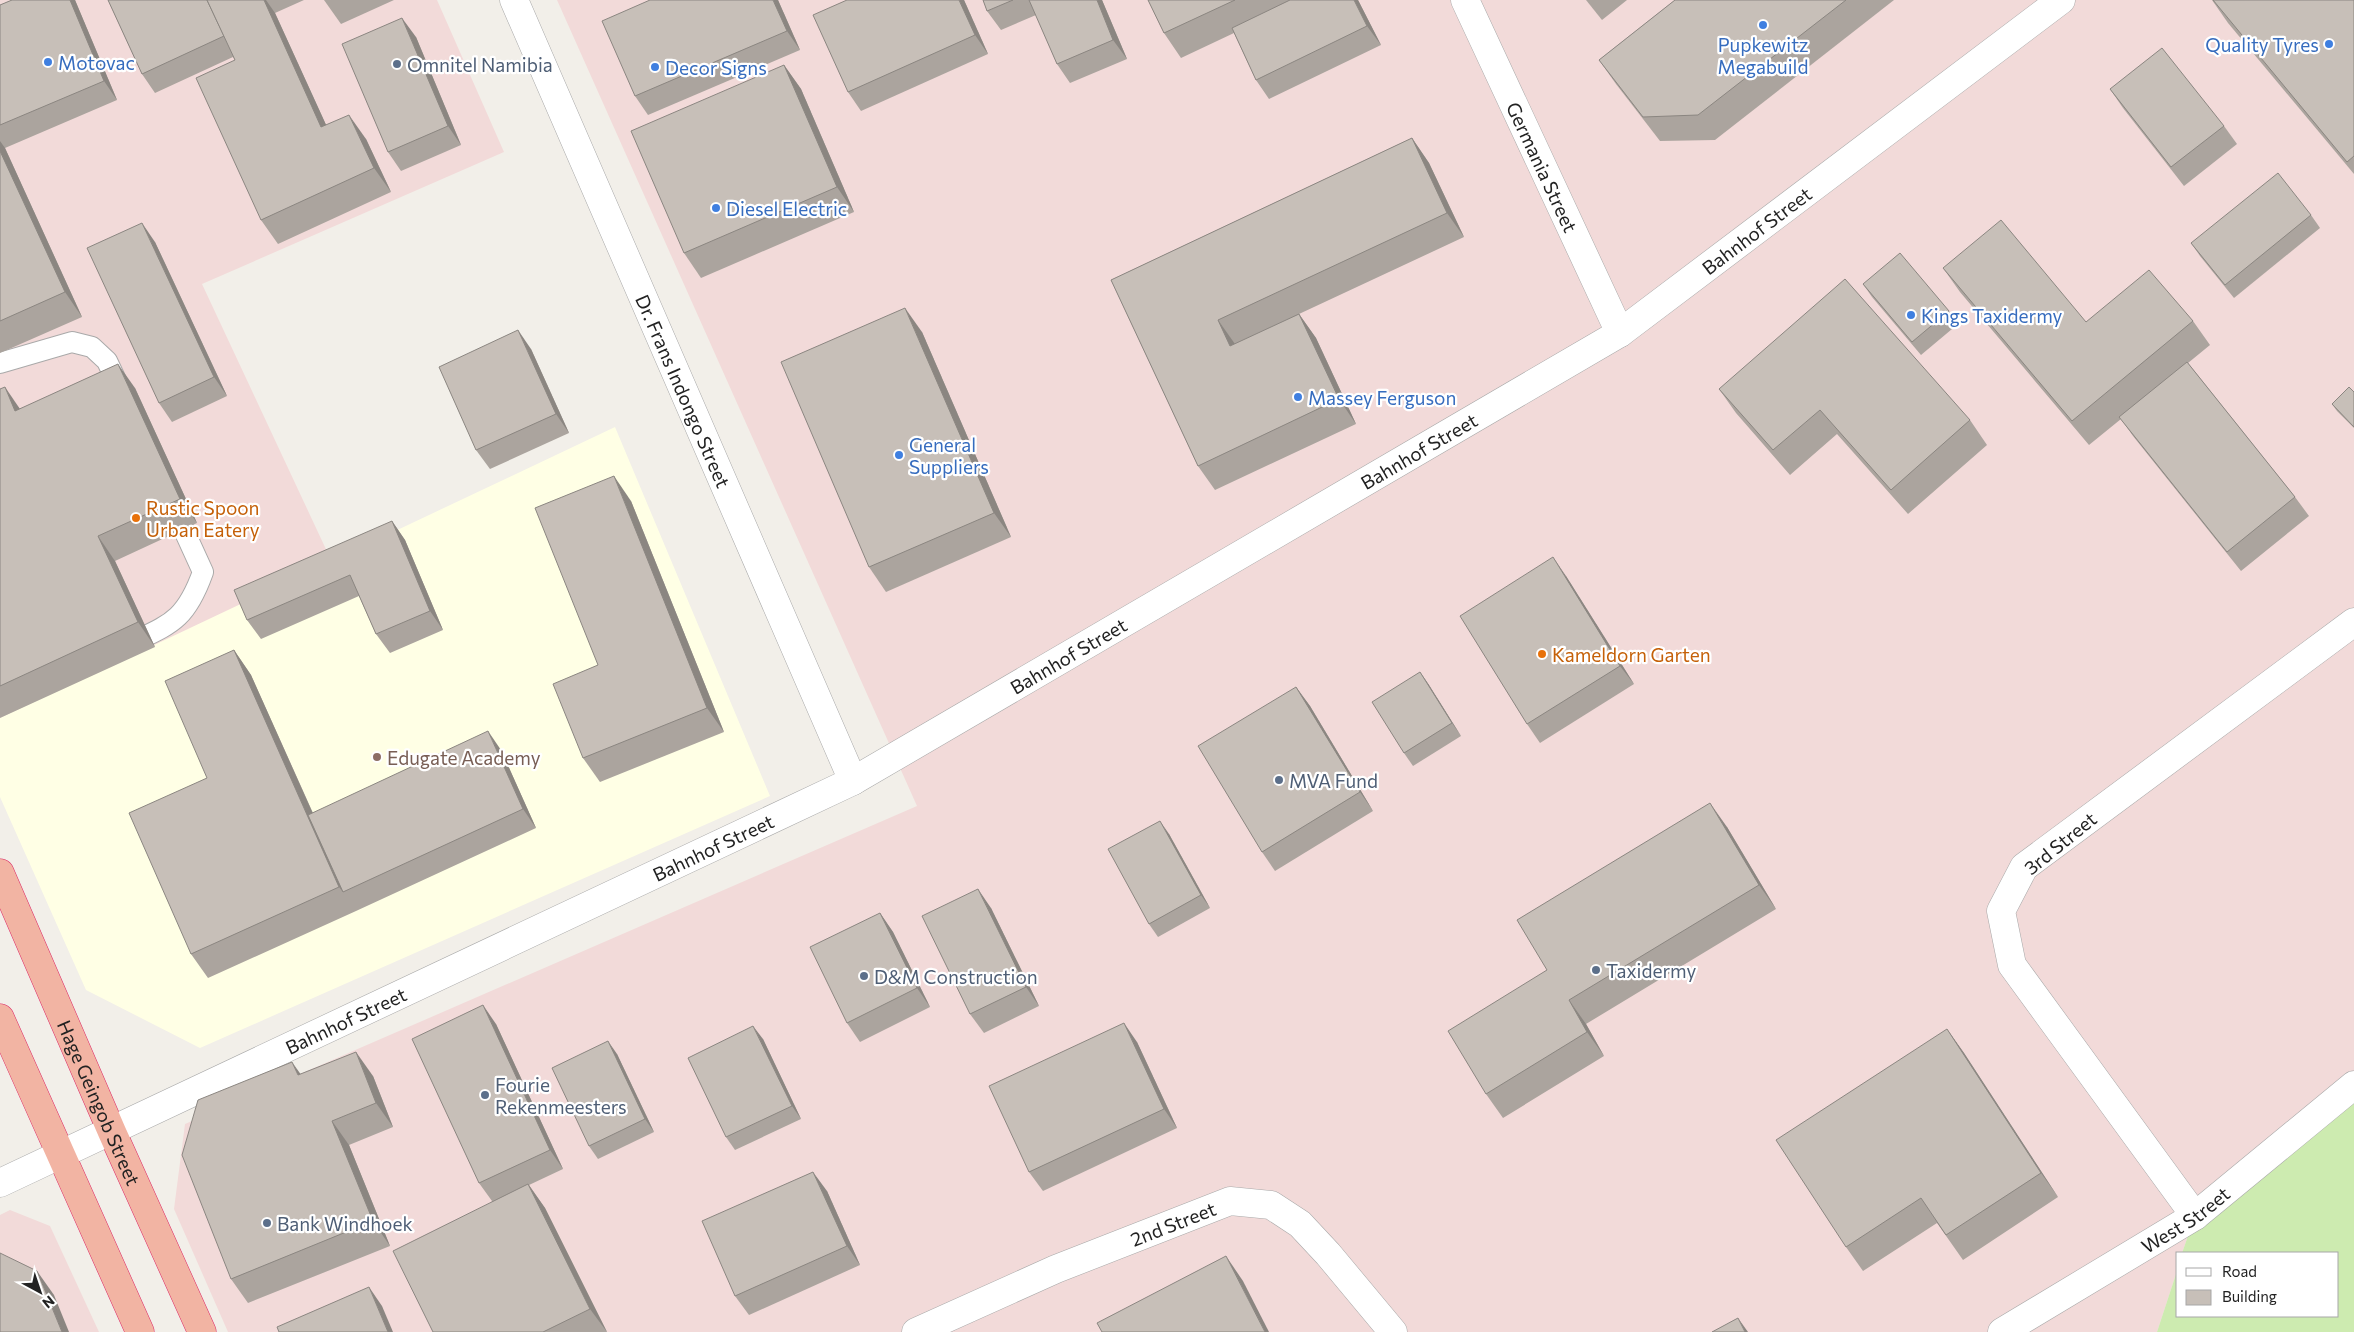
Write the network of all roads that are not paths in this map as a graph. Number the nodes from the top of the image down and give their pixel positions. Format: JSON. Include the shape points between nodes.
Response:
{"nodes":[{"id":1,"x":514,"y":0,"type":"edge"},
{"id":2,"x":1465,"y":0,"type":"edge"},
{"id":3,"x":2061,"y":0,"type":"edge"},
{"id":4,"x":1620,"y":334,"type":"junction"},
{"id":5,"x":0,"y":362,"type":"edge"},
{"id":6,"x":127,"y":405,"type":"edge"},
{"id":7,"x":163,"y":484,"type":"edge"},
{"id":8,"x":2354,"y":622,"type":"edge"},
{"id":9,"x":105,"y":656,"type":"edge"},
{"id":10,"x":853,"y":781,"type":"junction"},
{"id":11,"x":0,"y":873,"type":"edge"},
{"id":12,"x":0,"y":1018,"type":"edge"},
{"id":13,"x":2354,"y":1085,"type":"edge"},
{"id":14,"x":112,"y":1132,"type":"junction"},
{"id":15,"x":60,"y":1155,"type":"junction"},
{"id":16,"x":0,"y":1183,"type":"edge"},
{"id":17,"x":2195,"y":1216,"type":"junction"},
{"id":18,"x":140,"y":1332,"type":"edge"},
{"id":19,"x":202,"y":1332,"type":"edge"},
{"id":20,"x":916,"y":1332,"type":"edge"},
{"id":21,"x":1392,"y":1332,"type":"edge"},
{"id":22,"x":2002,"y":1332,"type":"edge"}],
"edges":[{"from":1,"to":10,"type":"street","name":"Dr. Frans Indongo Street"},
{"from":2,"to":4,"type":"street","name":"Germania Street"},
{"from":3,"to":4,"type":"street","name":"Bahnhof Street"},
{"from":4,"to":10,"type":"street","name":"Bahnhof Street"},
{"from":5,"to":6,"type":"lane","via":[[72,342],[92,347],[107,361]]},
{"from":7,"to":9,"type":"lane","via":[[203,572],[194,597],[175,621]]},
{"from":8,"to":17,"type":"street","name":"3rd Street","via":[[2024,867],[2001,911],[2012,964]]},
{"from":10,"to":14,"type":"street","name":"Bahnhof Street"},
{"from":11,"to":14,"type":"highway","name":"Hage Geingob Street"},
{"from":12,"to":15,"type":"highway"},
{"from":13,"to":17,"type":"street","name":"West Street"},
{"from":14,"to":15,"type":"street","name":"Bahnhof Street"},
{"from":14,"to":19,"type":"highway","name":"Hage Geingob Street"},
{"from":15,"to":16,"type":"street","name":"Bahnhof Street"},
{"from":15,"to":18,"type":"highway"},
{"from":17,"to":22,"type":"street","name":"West Street"},
{"from":20,"to":21,"type":"street","name":"2nd Street","via":[[1056,1269],[1230,1201],[1271,1205],[1300,1224]]}]}
